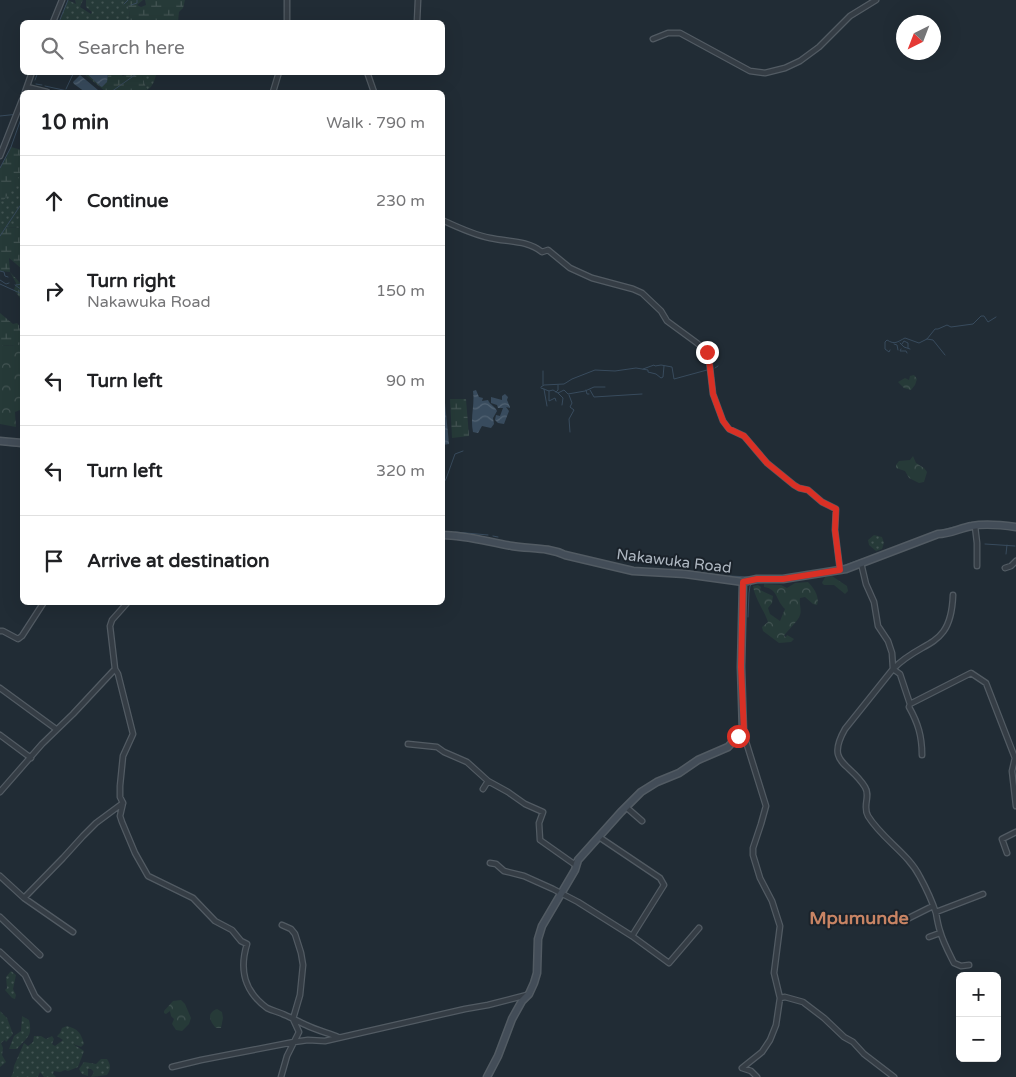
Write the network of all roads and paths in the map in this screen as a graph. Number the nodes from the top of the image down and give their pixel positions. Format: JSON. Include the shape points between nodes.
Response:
{"nodes":[{"id":1,"x":62,"y":0,"type":"edge"},
{"id":2,"x":287,"y":0,"type":"edge"},
{"id":3,"x":418,"y":0,"type":"edge"},
{"id":4,"x":876,"y":0,"type":"edge"},
{"id":5,"x":54,"y":20,"type":"edge"},
{"id":6,"x":287,"y":20,"type":"edge"},
{"id":7,"x":417,"y":20,"type":"edge"},
{"id":8,"x":653,"y":39,"type":"dead end"},
{"id":9,"x":31,"y":75,"type":"edge"},
{"id":10,"x":278,"y":75,"type":"edge"},
{"id":11,"x":368,"y":75,"type":"edge"},
{"id":12,"x":372,"y":75,"type":"edge"},
{"id":13,"x":371,"y":81,"type":"junction"},
{"id":14,"x":27,"y":87,"type":"junction"},
{"id":15,"x":26,"y":90,"type":"edge"},
{"id":16,"x":39,"y":90,"type":"edge"},
{"id":17,"x":274,"y":90,"type":"edge"},
{"id":18,"x":373,"y":90,"type":"edge"},
{"id":19,"x":20,"y":105,"type":"edge"},
{"id":20,"x":0,"y":156,"type":"edge"},
{"id":21,"x":445,"y":221,"type":"edge"},
{"id":22,"x":0,"y":440,"type":"edge"},
{"id":23,"x":20,"y":442,"type":"edge"},
{"id":24,"x":975,"y":526,"type":"junction"},
{"id":25,"x":1016,"y":527,"type":"edge"},
{"id":26,"x":445,"y":535,"type":"edge"},
{"id":27,"x":1016,"y":561,"type":"edge"},
{"id":28,"x":861,"y":563,"type":"junction"},
{"id":29,"x":977,"y":566,"type":"dead end"},
{"id":30,"x":1005,"y":568,"type":"dead end"},
{"id":31,"x":840,"y":570,"type":"junction"},
{"id":32,"x":743,"y":582,"type":"junction"},
{"id":33,"x":953,"y":595,"type":"dead end"},
{"id":34,"x":42,"y":605,"type":"edge"},
{"id":35,"x":125,"y":605,"type":"edge"},
{"id":36,"x":0,"y":631,"type":"edge"},
{"id":37,"x":115,"y":669,"type":"junction"},
{"id":38,"x":893,"y":669,"type":"junction"},
{"id":39,"x":0,"y":688,"type":"edge"},
{"id":40,"x":910,"y":704,"type":"junction"},
{"id":41,"x":56,"y":729,"type":"junction"},
{"id":42,"x":744,"y":732,"type":"junction"},
{"id":43,"x":0,"y":735,"type":"edge"},
{"id":44,"x":408,"y":744,"type":"dead end"},
{"id":45,"x":922,"y":754,"type":"dead end"},
{"id":46,"x":31,"y":758,"type":"junction"},
{"id":47,"x":488,"y":781,"type":"junction"},
{"id":48,"x":483,"y":789,"type":"dead end"},
{"id":49,"x":0,"y":792,"type":"edge"},
{"id":50,"x":123,"y":803,"type":"junction"},
{"id":51,"x":1016,"y":806,"type":"edge"},
{"id":52,"x":626,"y":807,"type":"junction"},
{"id":53,"x":642,"y":821,"type":"dead end"},
{"id":54,"x":1016,"y":832,"type":"edge"},
{"id":55,"x":598,"y":838,"type":"junction"},
{"id":56,"x":1007,"y":853,"type":"dead end"},
{"id":57,"x":578,"y":860,"type":"junction"},
{"id":58,"x":490,"y":863,"type":"dead end"},
{"id":59,"x":0,"y":876,"type":"edge"},
{"id":60,"x":560,"y":893,"type":"junction"},
{"id":61,"x":983,"y":894,"type":"dead end"},
{"id":62,"x":24,"y":898,"type":"junction"},
{"id":63,"x":933,"y":906,"type":"junction"},
{"id":64,"x":936,"y":912,"type":"junction"},
{"id":65,"x":0,"y":917,"type":"edge"},
{"id":66,"x":903,"y":921,"type":"dead end"},
{"id":67,"x":282,"y":925,"type":"dead end"},
{"id":68,"x":699,"y":928,"type":"dead end"},
{"id":69,"x":73,"y":932,"type":"dead end"},
{"id":70,"x":940,"y":933,"type":"junction"},
{"id":71,"x":632,"y":936,"type":"junction"},
{"id":72,"x":929,"y":937,"type":"dead end"},
{"id":73,"x":0,"y":952,"type":"edge"},
{"id":74,"x":40,"y":954,"type":"dead end"},
{"id":75,"x":969,"y":965,"type":"dead end"},
{"id":76,"x":529,"y":994,"type":"junction"},
{"id":77,"x":780,"y":998,"type":"junction"},
{"id":78,"x":48,"y":1010,"type":"dead end"},
{"id":79,"x":293,"y":1019,"type":"junction"},
{"id":80,"x":340,"y":1038,"type":"junction"},
{"id":81,"x":294,"y":1042,"type":"junction"},
{"id":82,"x":172,"y":1067,"type":"dead end"},
{"id":83,"x":280,"y":1077,"type":"edge"},
{"id":84,"x":487,"y":1077,"type":"edge"},
{"id":85,"x":757,"y":1077,"type":"edge"},
{"id":86,"x":894,"y":1077,"type":"edge"}],
"edges":[{"from":1,"to":5,"type":"street"},
{"from":2,"to":6,"type":"street"},
{"from":3,"to":7,"type":"street"},
{"from":4,"to":8,"type":"street","via":[[850,16],[819,48],[800,61],[765,73],[750,71],[680,33],[668,33]]},
{"from":9,"to":14,"type":"street"},
{"from":10,"to":17,"type":"street"},
{"from":11,"to":13,"type":"street"},
{"from":12,"to":13,"type":"street"},
{"from":13,"to":18,"type":"street"},
{"from":14,"to":15,"type":"street"},
{"from":14,"to":16,"type":"street"},
{"from":19,"to":20,"type":"street"},
{"from":21,"to":31,"type":"street","via":[[489,238],[522,243],[542,252],[548,250],[570,268],[592,278],[634,289],[649,298],[667,320],[707,352],[713,394],[729,429],[744,436],[767,463],[794,485],[808,490],[836,509]]},
{"from":22,"to":23,"type":"main road"},
{"from":24,"to":25,"type":"main road","name":"Nakawuka Road"},
{"from":24,"to":28,"type":"main road","name":"Nakawuka Road","via":[[938,534]]},
{"from":24,"to":29,"type":"street"},
{"from":26,"to":32,"type":"main road","name":"Nakawuka Road","via":[[555,550],[633,571]]},
{"from":27,"to":30,"type":"street"},
{"from":28,"to":31,"type":"main road","name":"Nakawuka Road"},
{"from":28,"to":38,"type":"street","via":[[878,626],[892,653]]},
{"from":31,"to":32,"type":"main road","name":"Nakawuka Road"},
{"from":32,"to":42,"type":"main road","via":[[741,667]]},
{"from":33,"to":38,"type":"street","via":[[945,631]]},
{"from":34,"to":36,"type":"street","via":[[18,639]]},
{"from":35,"to":37,"type":"street","via":[[110,626]]},
{"from":37,"to":41,"type":"street","via":[[94,694]]},
{"from":37,"to":50,"type":"street","via":[[133,734],[123,756],[120,797]]},
{"from":38,"to":40,"type":"street","via":[[900,674]]},
{"from":38,"to":63,"type":"street","via":[[845,729],[837,752],[842,763],[866,788],[865,811],[914,867]]},
{"from":39,"to":41,"type":"street"},
{"from":40,"to":45,"type":"street","via":[[922,738]]},
{"from":40,"to":51,"type":"street","via":[[971,672],[984,681],[1015,758],[1012,771]]},
{"from":41,"to":46,"type":"street"},
{"from":42,"to":52,"type":"main road","via":[[728,747],[641,792]]},
{"from":42,"to":77,"type":"street","via":[[766,806],[753,854],[780,926],[774,973]]},
{"from":43,"to":46,"type":"street"},
{"from":44,"to":47,"type":"street","via":[[437,747],[467,762]]},
{"from":46,"to":49,"type":"street"},
{"from":47,"to":48,"type":"street"},
{"from":47,"to":57,"type":"street","via":[[543,812],[539,823],[540,840],[574,864]]},
{"from":50,"to":62,"type":"street","via":[[96,822]]},
{"from":50,"to":79,"type":"street","via":[[122,822],[148,876],[193,898],[215,921],[232,930],[240,941],[247,944],[243,964],[249,989],[269,1009]]},
{"from":52,"to":53,"type":"street"},
{"from":52,"to":55,"type":"main road"},
{"from":54,"to":56,"type":"street","via":[[1002,839]]},
{"from":55,"to":57,"type":"main road"},
{"from":55,"to":71,"type":"street","via":[[660,878],[664,885]]},
{"from":57,"to":60,"type":"main road"},
{"from":58,"to":60,"type":"street"},
{"from":59,"to":62,"type":"street"},
{"from":60,"to":71,"type":"street"},
{"from":60,"to":76,"type":"main road","via":[[542,926],[536,953],[537,973]]},
{"from":61,"to":64,"type":"street"},
{"from":62,"to":69,"type":"street"},
{"from":63,"to":64,"type":"street"},
{"from":63,"to":66,"type":"street"},
{"from":64,"to":70,"type":"street"},
{"from":65,"to":74,"type":"street"},
{"from":67,"to":79,"type":"street","via":[[295,934],[303,965],[300,995]]},
{"from":68,"to":71,"type":"street","via":[[669,964]]},
{"from":70,"to":72,"type":"street"},
{"from":70,"to":75,"type":"street","via":[[955,964]]},
{"from":73,"to":78,"type":"street","via":[[25,975],[35,996]]},
{"from":76,"to":80,"type":"street"},
{"from":76,"to":84,"type":"main road","via":[[512,1019]]},
{"from":77,"to":85,"type":"street","via":[[770,1040],[762,1052],[742,1068]]},
{"from":77,"to":86,"type":"street","via":[[803,1002]]},
{"from":79,"to":80,"type":"street"},
{"from":79,"to":81,"type":"street","via":[[299,1032]]},
{"from":80,"to":81,"type":"street"},
{"from":81,"to":82,"type":"street"},
{"from":81,"to":83,"type":"street"}]}
